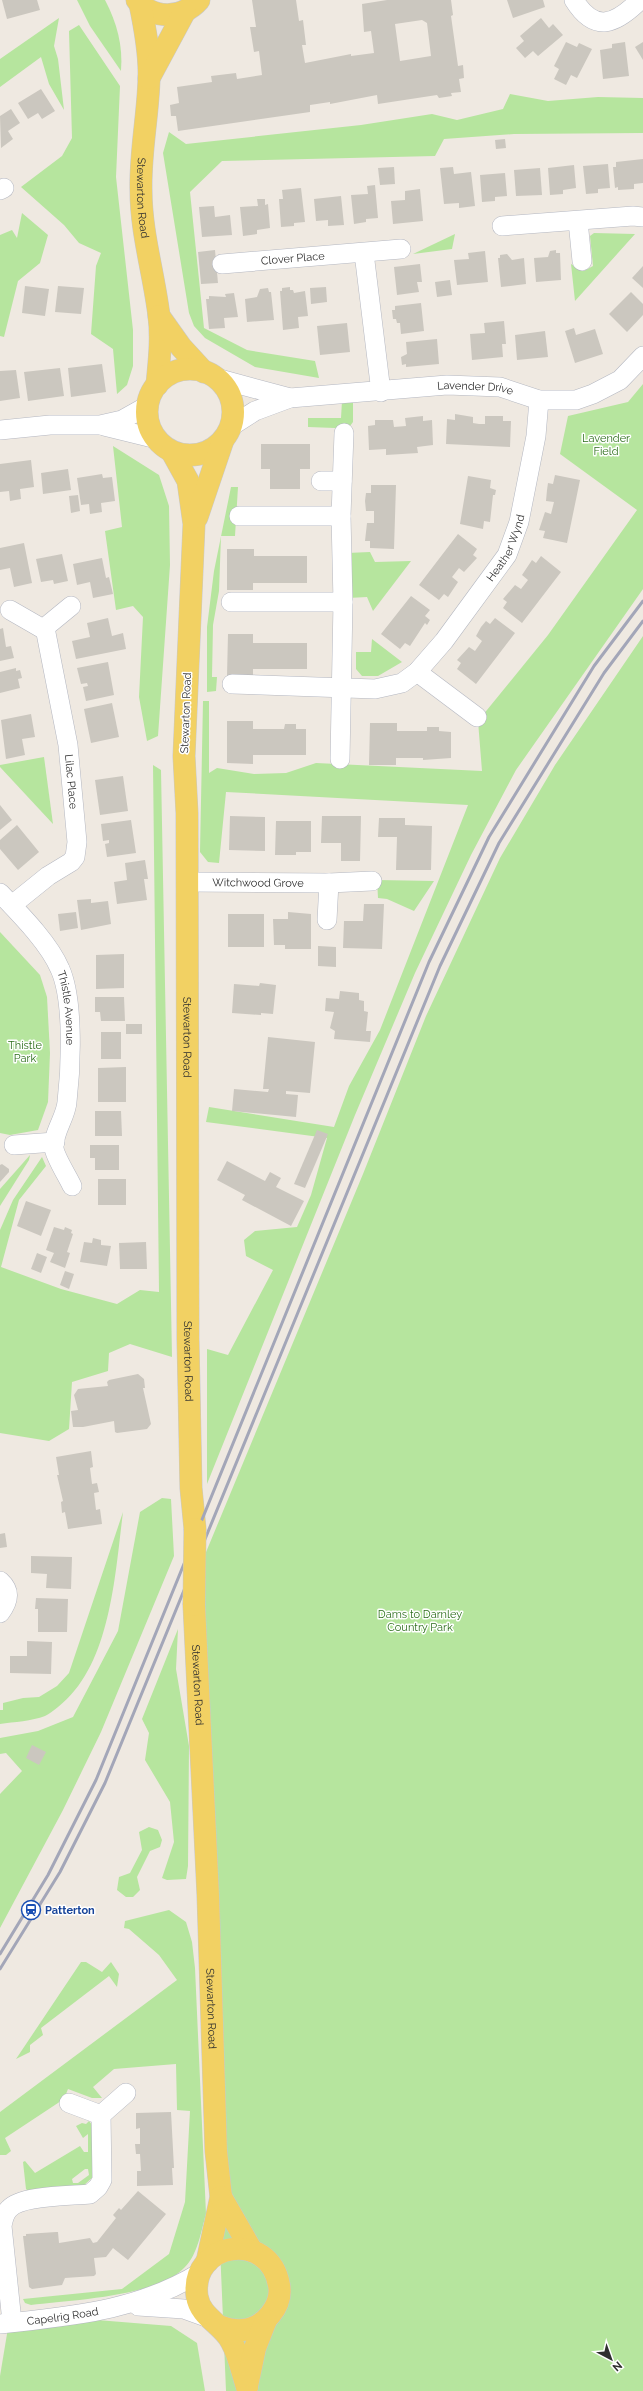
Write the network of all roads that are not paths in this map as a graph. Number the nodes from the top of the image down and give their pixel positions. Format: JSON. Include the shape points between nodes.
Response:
{"nodes":[{"id":1,"x":574,"y":0,"type":"edge"},
{"id":2,"x":640,"y":0,"type":"edge"},
{"id":3,"x":138,"y":2,"type":"edge"},
{"id":4,"x":192,"y":6,"type":"edge"},
{"id":5,"x":149,"y":78,"type":"junction"},
{"id":6,"x":643,"y":217,"type":"edge"},
{"id":7,"x":578,"y":221,"type":"junction"},
{"id":8,"x":502,"y":226,"type":"dead end"},
{"id":9,"x":401,"y":249,"type":"dead end"},
{"id":10,"x":364,"y":253,"type":"junction"},
{"id":11,"x":582,"y":261,"type":"dead end"},
{"id":12,"x":222,"y":264,"type":"dead end"},
{"id":13,"x":159,"y":316,"type":"junction"},
{"id":14,"x":643,"y":356,"type":"edge"},
{"id":15,"x":210,"y":375,"type":"junction"},
{"id":16,"x":157,"y":385,"type":"junction"},
{"id":17,"x":381,"y":392,"type":"junction"},
{"id":18,"x":290,"y":398,"type":"junction"},
{"id":19,"x":539,"y":400,"type":"junction"},
{"id":20,"x":148,"y":406,"type":"junction"},
{"id":21,"x":100,"y":425,"type":"junction"},
{"id":22,"x":0,"y":430,"type":"edge"},
{"id":23,"x":344,"y":433,"type":"dead end"},
{"id":24,"x":227,"y":434,"type":"junction"},
{"id":25,"x":164,"y":445,"type":"junction"},
{"id":26,"x":321,"y":481,"type":"dead end"},
{"id":27,"x":342,"y":481,"type":"junction"},
{"id":28,"x":239,"y":516,"type":"dead end"},
{"id":29,"x":341,"y":516,"type":"junction"},
{"id":30,"x":194,"y":524,"type":"junction"},
{"id":31,"x":231,"y":602,"type":"dead end"},
{"id":32,"x":344,"y":602,"type":"junction"},
{"id":33,"x":71,"y":606,"type":"dead end"},
{"id":34,"x":10,"y":610,"type":"dead end"},
{"id":35,"x":43,"y":629,"type":"junction"},
{"id":36,"x":417,"y":672,"type":"junction"},
{"id":37,"x":232,"y":684,"type":"dead end"},
{"id":38,"x":342,"y":687,"type":"junction"},
{"id":39,"x":477,"y":717,"type":"dead end"},
{"id":40,"x":340,"y":759,"type":"dead end"},
{"id":41,"x":372,"y":881,"type":"dead end"},
{"id":42,"x":187,"y":882,"type":"junction"},
{"id":43,"x":329,"y":883,"type":"junction"},
{"id":44,"x":6,"y":899,"type":"edge"},
{"id":45,"x":327,"y":920,"type":"dead end"},
{"id":46,"x":55,"y":1142,"type":"junction"},
{"id":47,"x":14,"y":1145,"type":"dead end"},
{"id":48,"x":72,"y":1186,"type":"dead end"},
{"id":49,"x":0,"y":1581,"type":"edge"},
{"id":50,"x":0,"y":1613,"type":"edge"},
{"id":51,"x":126,"y":2092,"type":"dead end"},
{"id":52,"x":69,"y":2103,"type":"dead end"},
{"id":53,"x":101,"y":2115,"type":"junction"},
{"id":54,"x":221,"y":2198,"type":"junction"},
{"id":55,"x":252,"y":2250,"type":"junction"},
{"id":56,"x":204,"y":2267,"type":"junction"},
{"id":57,"x":124,"y":2306,"type":"junction"},
{"id":58,"x":266,"y":2320,"type":"junction"},
{"id":59,"x":214,"y":2322,"type":"junction"},
{"id":60,"x":6,"y":2323,"type":"edge"},
{"id":61,"x":247,"y":2389,"type":"edge"}],
"edges":[{"from":1,"to":2,"type":"street","via":[[596,22],[608,22],[626,15]]},
{"from":3,"to":4,"type":"main road","via":[[161,15],[173,15]]},
{"from":3,"to":5,"type":"main road","name":"Stewarton Road","via":[[144,24]]},
{"from":4,"to":5,"type":"main road","name":"Stewarton Road"},
{"from":5,"to":13,"type":"main road","name":"Stewarton Road","via":[[140,192]]},
{"from":6,"to":7,"type":"street"},
{"from":7,"to":8,"type":"street"},
{"from":7,"to":11,"type":"street"},
{"from":9,"to":10,"type":"street","name":"Clover Place"},
{"from":10,"to":12,"type":"street","name":"Clover Place"},
{"from":10,"to":17,"type":"street"},
{"from":13,"to":15,"type":"main road","name":"Stewarton Road","via":[[181,347]]},
{"from":13,"to":16,"type":"main road","name":"Stewarton Road","via":[[160,355]]},
{"from":14,"to":19,"type":"street","name":"Lavender Drive","via":[[620,380],[593,394],[576,400]]},
{"from":15,"to":16,"type":"main road","via":[[191,370],[177,372]]},
{"from":15,"to":18,"type":"street","name":"Lavender Drive"},
{"from":15,"to":24,"type":"main road","name":"Stewarton Road","via":[[225,388],[231,400],[233,414]]},
{"from":16,"to":20,"type":"main road","name":"Stewarton Road"},
{"from":17,"to":18,"type":"street","name":"Lavender Drive"},
{"from":17,"to":19,"type":"street","name":"Lavender Drive","via":[[447,385],[500,386]]},
{"from":18,"to":24,"type":"street","name":"Lavender Drive","via":[[255,411]]},
{"from":19,"to":36,"type":"street","name":"Heather Wynd","via":[[536,436],[519,522],[507,555],[444,641]]},
{"from":20,"to":21,"type":"street","via":[[122,420]]},
{"from":20,"to":25,"type":"main road","name":"Stewarton Road","via":[[147,417],[151,432]]},
{"from":21,"to":22,"type":"street","via":[[50,425]]},
{"from":21,"to":25,"type":"street"},
{"from":23,"to":27,"type":"street"},
{"from":24,"to":25,"type":"main road","via":[[200,454],[186,455]]},
{"from":24,"to":30,"type":"main road","name":"Stewarton Road"},
{"from":25,"to":30,"type":"main road","name":"Stewarton Road","via":[[188,481]]},
{"from":26,"to":27,"type":"street"},
{"from":27,"to":29,"type":"street"},
{"from":28,"to":29,"type":"street"},
{"from":29,"to":32,"type":"street"},
{"from":30,"to":42,"type":"main road","name":"Stewarton Road","via":[[184,756]]},
{"from":31,"to":32,"type":"street"},
{"from":32,"to":38,"type":"street"},
{"from":33,"to":35,"type":"street"},
{"from":34,"to":35,"type":"street"},
{"from":35,"to":44,"type":"street","name":"Lilac Place","via":[[51,653],[68,745],[77,842],[75,857],[48,876]]},
{"from":36,"to":38,"type":"street","name":"Heather Wynd","via":[[402,684],[387,688]]},
{"from":36,"to":39,"type":"street"},
{"from":37,"to":38,"type":"street","name":"Heather Wynd"},
{"from":38,"to":40,"type":"street"},
{"from":41,"to":43,"type":"street","name":"Witchwood Grove"},
{"from":42,"to":43,"type":"street","name":"Witchwood Grove"},
{"from":42,"to":54,"type":"main road","name":"Stewarton Road","bridge":true,"via":[[188,1340],[195,1529],[194,1605],[208,1895],[216,2151]]},
{"from":43,"to":45,"type":"street"},
{"from":44,"to":46,"type":"street","name":"Thistle Avenue","via":[[54,956],[61,970],[69,1007],[69,1084],[66,1111]]},
{"from":46,"to":47,"type":"street"},
{"from":46,"to":48,"type":"street","via":[[54,1149]]},
{"from":49,"to":50,"type":"street","via":[[6,1586],[9,1595]]},
{"from":51,"to":53,"type":"street"},
{"from":52,"to":53,"type":"street"},
{"from":53,"to":60,"type":"street","via":[[102,2180],[98,2187],[90,2194],[21,2201],[9,2208],[4,2216],[2,2226]]},
{"from":54,"to":55,"type":"main road","name":"Stewarton Road"},
{"from":54,"to":56,"type":"main road","name":"Stewarton Road"},
{"from":55,"to":56,"type":"main road","via":[[229,2249],[217,2254]]},
{"from":55,"to":58,"type":"main road","name":"Stewarton Road","via":[[272,2265],[277,2276],[279,2288],[273,2311]]},
{"from":56,"to":57,"type":"street","name":"Capelrig Road","via":[[160,2294]]},
{"from":56,"to":59,"type":"main road","name":"Stewarton Road","via":[[197,2284],[197,2296],[202,2308]]},
{"from":57,"to":59,"type":"street","name":"Capelrig Road","via":[[181,2309]]},
{"from":57,"to":60,"type":"street","name":"Capelrig Road","via":[[72,2317]]},
{"from":58,"to":59,"type":"main road","via":[[256,2327],[244,2330],[231,2330]]},
{"from":58,"to":61,"type":"main road","name":"Stewarton Road","via":[[255,2348]]},
{"from":59,"to":61,"type":"main road","name":"Stewarton Road","via":[[231,2341]]}]}
